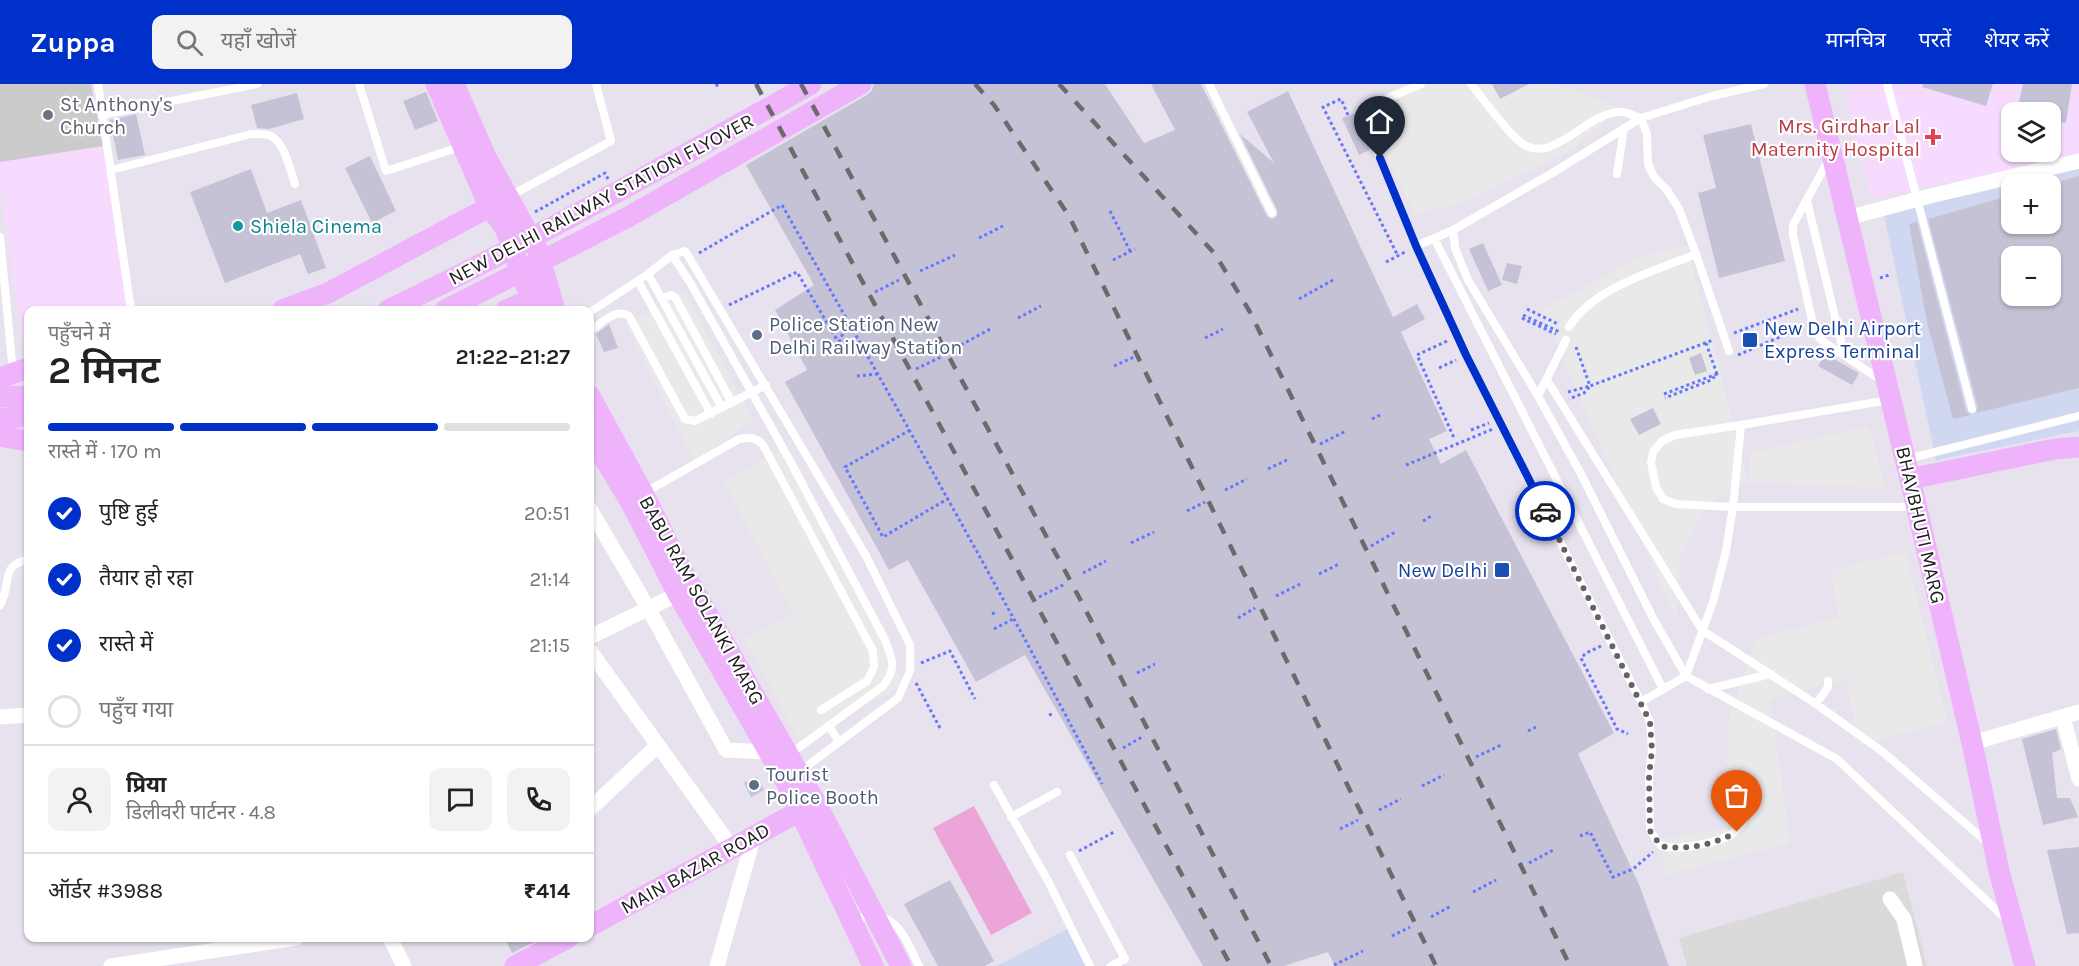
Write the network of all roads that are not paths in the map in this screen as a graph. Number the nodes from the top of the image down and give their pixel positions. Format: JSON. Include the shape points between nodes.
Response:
{"nodes":[{"id":1,"x":98,"y":84,"type":"edge"},
{"id":2,"x":256,"y":84,"type":"edge"},
{"id":3,"x":358,"y":84,"type":"edge"},
{"id":4,"x":436,"y":84,"type":"edge"},
{"id":5,"x":454,"y":84,"type":"edge"},
{"id":6,"x":596,"y":84,"type":"edge"},
{"id":7,"x":811,"y":84,"type":"edge"},
{"id":8,"x":861,"y":84,"type":"edge"},
{"id":9,"x":1209,"y":84,"type":"edge"},
{"id":10,"x":1420,"y":84,"type":"edge"},
{"id":11,"x":1471,"y":84,"type":"edge"},
{"id":12,"x":1764,"y":84,"type":"edge"},
{"id":13,"x":1815,"y":84,"type":"edge"},
{"id":14,"x":1887,"y":84,"type":"edge"},
{"id":15,"x":102,"y":116,"type":"junction"},
{"id":16,"x":1641,"y":117,"type":"junction"},
{"id":17,"x":1624,"y":128,"type":"junction"},
{"id":18,"x":462,"y":146,"type":"junction"},
{"id":19,"x":1831,"y":155,"type":"junction"},
{"id":20,"x":2079,"y":160,"type":"edge"},
{"id":21,"x":111,"y":170,"type":"junction"},
{"id":22,"x":1617,"y":174,"type":"dead end"},
{"id":23,"x":295,"y":184,"type":"dead end"},
{"id":24,"x":508,"y":197,"type":"junction"},
{"id":25,"x":1807,"y":201,"type":"junction"},
{"id":26,"x":489,"y":206,"type":"junction"},
{"id":27,"x":1272,"y":213,"type":"dead end"},
{"id":28,"x":1846,"y":218,"type":"junction"},
{"id":29,"x":1453,"y":230,"type":"junction"},
{"id":30,"x":0,"y":237,"type":"edge"},
{"id":31,"x":1434,"y":238,"type":"junction"},
{"id":32,"x":1416,"y":246,"type":"junction"},
{"id":33,"x":1696,"y":254,"type":"junction"},
{"id":34,"x":672,"y":255,"type":"junction"},
{"id":35,"x":648,"y":274,"type":"junction"},
{"id":36,"x":638,"y":281,"type":"junction"},
{"id":37,"x":3,"y":293,"type":"edge"},
{"id":38,"x":662,"y":298,"type":"junction"},
{"id":39,"x":543,"y":303,"type":"edge"},
{"id":40,"x":130,"y":306,"type":"edge"},
{"id":41,"x":293,"y":306,"type":"edge"},
{"id":42,"x":397,"y":306,"type":"edge"},
{"id":43,"x":455,"y":306,"type":"edge"},
{"id":44,"x":527,"y":306,"type":"edge"},
{"id":45,"x":594,"y":309,"type":"edge"},
{"id":46,"x":1566,"y":327,"type":"road end"},
{"id":47,"x":594,"y":328,"type":"edge"},
{"id":48,"x":1562,"y":336,"type":"road end"},
{"id":49,"x":1729,"y":351,"type":"dead end"},
{"id":50,"x":1844,"y":354,"type":"junction"},
{"id":51,"x":14,"y":373,"type":"edge"},
{"id":52,"x":1547,"y":380,"type":"junction"},
{"id":53,"x":766,"y":386,"type":"junction"},
{"id":54,"x":1889,"y":392,"type":"junction"},
{"id":55,"x":752,"y":393,"type":"junction"},
{"id":56,"x":24,"y":396,"type":"edge"},
{"id":57,"x":1538,"y":396,"type":"junction"},
{"id":58,"x":0,"y":397,"type":"edge"},
{"id":59,"x":594,"y":403,"type":"edge"},
{"id":60,"x":732,"y":403,"type":"junction"},
{"id":61,"x":722,"y":408,"type":"junction"},
{"id":62,"x":1972,"y":409,"type":"dead end"},
{"id":63,"x":711,"y":414,"type":"junction"},
{"id":64,"x":24,"y":416,"type":"edge"},
{"id":65,"x":2079,"y":416,"type":"edge"},
{"id":66,"x":0,"y":419,"type":"edge"},
{"id":67,"x":1741,"y":425,"type":"junction"},
{"id":68,"x":0,"y":436,"type":"edge"},
{"id":69,"x":24,"y":440,"type":"edge"},
{"id":70,"x":594,"y":442,"type":"edge"},
{"id":71,"x":2079,"y":447,"type":"edge"},
{"id":72,"x":1908,"y":469,"type":"junction"},
{"id":73,"x":643,"y":493,"type":"junction"},
{"id":74,"x":1733,"y":507,"type":"junction"},
{"id":75,"x":1917,"y":507,"type":"junction"},
{"id":76,"x":594,"y":516,"type":"edge"},
{"id":77,"x":24,"y":561,"type":"edge"},
{"id":78,"x":678,"y":594,"type":"junction"},
{"id":79,"x":0,"y":605,"type":"edge"},
{"id":80,"x":648,"y":608,"type":"junction"},
{"id":81,"x":1702,"y":630,"type":"junction"},
{"id":82,"x":594,"y":635,"type":"edge"},
{"id":83,"x":594,"y":657,"type":"edge"},
{"id":84,"x":1771,"y":674,"type":"junction"},
{"id":85,"x":1686,"y":676,"type":"junction"},
{"id":86,"x":1828,"y":681,"type":"dead end"},
{"id":87,"x":1663,"y":689,"type":"junction"},
{"id":88,"x":1708,"y":689,"type":"junction"},
{"id":89,"x":1641,"y":702,"type":"junction"},
{"id":90,"x":1816,"y":704,"type":"junction"},
{"id":91,"x":820,"y":710,"type":"dead end"},
{"id":92,"x":2079,"y":712,"type":"edge"},
{"id":93,"x":24,"y":715,"type":"edge"},
{"id":94,"x":0,"y":717,"type":"edge"},
{"id":95,"x":2063,"y":717,"type":"junction"},
{"id":96,"x":829,"y":726,"type":"junction"},
{"id":97,"x":839,"y":742,"type":"junction"},
{"id":98,"x":1972,"y":743,"type":"junction"},
{"id":99,"x":658,"y":745,"type":"junction"},
{"id":100,"x":785,"y":765,"type":"junction"},
{"id":101,"x":2079,"y":780,"type":"edge"},
{"id":102,"x":993,"y":785,"type":"dead end"},
{"id":103,"x":1752,"y":786,"type":"dead end"},
{"id":104,"x":1057,"y":792,"type":"dead end"},
{"id":105,"x":594,"y":805,"type":"edge"},
{"id":106,"x":808,"y":807,"type":"junction"},
{"id":107,"x":1011,"y":817,"type":"junction"},
{"id":108,"x":754,"y":836,"type":"junction"},
{"id":109,"x":732,"y":848,"type":"junction"},
{"id":110,"x":1994,"y":849,"type":"junction"},
{"id":111,"x":1070,"y":855,"type":"road end"},
{"id":112,"x":1890,"y":899,"type":"dead end"},
{"id":113,"x":876,"y":916,"type":"junction"},
{"id":114,"x":850,"y":919,"type":"junction"},
{"id":115,"x":594,"y":924,"type":"edge"},
{"id":116,"x":2014,"y":926,"type":"junction"},
{"id":117,"x":275,"y":942,"type":"edge"},
{"id":118,"x":392,"y":942,"type":"edge"},
{"id":119,"x":560,"y":942,"type":"edge"},
{"id":120,"x":111,"y":966,"type":"edge"},
{"id":121,"x":404,"y":966,"type":"edge"},
{"id":122,"x":515,"y":966,"type":"edge"},
{"id":123,"x":717,"y":966,"type":"edge"},
{"id":124,"x":873,"y":966,"type":"edge"},
{"id":125,"x":901,"y":966,"type":"edge"},
{"id":126,"x":919,"y":966,"type":"edge"},
{"id":127,"x":1090,"y":966,"type":"edge"},
{"id":128,"x":1111,"y":966,"type":"edge"},
{"id":129,"x":1915,"y":966,"type":"edge"},
{"id":130,"x":2025,"y":966,"type":"edge"}],
"edges":[{"from":1,"to":15,"type":"lane"},
{"from":2,"to":15,"type":"lane"},
{"from":3,"to":18,"type":"lane","via":[[386,171]]},
{"from":4,"to":18,"type":"main road"},
{"from":5,"to":24,"type":"main road"},
{"from":6,"to":24,"type":"lane","via":[[611,141]]},
{"from":7,"to":42,"type":"main road","name":"NEW DELHI RAILWAY STATION FLYOVER","via":[[616,194]]},
{"from":8,"to":43,"type":"main road","name":"NEW DELHI RAILWAY STATION FLYOVER","via":[[628,217]]},
{"from":9,"to":27,"type":"lane"},
{"from":10,"to":32,"type":"lane","via":[[1370,106],[1363,113]]},
{"from":11,"to":16,"type":"lane","via":[[1519,141],[1534,149],[1553,146],[1599,118],[1622,112]]},
{"from":12,"to":16,"type":"lane"},
{"from":13,"to":19,"type":"main road","name":"BHAVBHUTI MARG"},
{"from":14,"to":62,"type":"lane"},
{"from":15,"to":21,"type":"lane"},
{"from":16,"to":17,"type":"lane"},
{"from":16,"to":33,"type":"lane","via":[[1647,134],[1648,164],[1679,209]]},
{"from":17,"to":22,"type":"lane"},
{"from":17,"to":29,"type":"lane"},
{"from":18,"to":26,"type":"main road"},
{"from":19,"to":25,"type":"lane"},
{"from":19,"to":28,"type":"main road","name":"BHAVBHUTI MARG"},
{"from":20,"to":28,"type":"street"},
{"from":21,"to":23,"type":"lane","via":[[251,134],[265,134],[280,145]]},
{"from":21,"to":40,"type":"lane"},
{"from":24,"to":26,"type":"main road"},
{"from":24,"to":39,"type":"main road","via":[[537,249]]},
{"from":25,"to":50,"type":"lane"},
{"from":25,"to":50,"type":"lane","via":[[1793,225],[1793,235],[1812,320],[1817,336]]},
{"from":26,"to":39,"type":"main road","via":[[505,228]]},
{"from":26,"to":41,"type":"main road","via":[[328,293]]},
{"from":28,"to":54,"type":"main road","name":"BHAVBHUTI MARG"},
{"from":29,"to":31,"type":"lane"},
{"from":29,"to":57,"type":"lane","via":[[1455,248],[1468,280]]},
{"from":30,"to":37,"type":"lane"},
{"from":31,"to":32,"type":"lane"},
{"from":31,"to":87,"type":"lane"},
{"from":32,"to":89,"type":"lane","via":[[1466,355]]},
{"from":33,"to":46,"type":"lane","via":[[1602,296]]},
{"from":33,"to":49,"type":"lane"},
{"from":34,"to":35,"type":"lane"},
{"from":34,"to":53,"type":"lane","via":[[685,251]]},
{"from":34,"to":55,"type":"lane"},
{"from":35,"to":36,"type":"lane"},
{"from":35,"to":38,"type":"lane"},
{"from":36,"to":45,"type":"lane"},
{"from":36,"to":63,"type":"lane"},
{"from":37,"to":51,"type":"lane"},
{"from":38,"to":60,"type":"lane","via":[[675,297]]},
{"from":38,"to":61,"type":"lane"},
{"from":39,"to":44,"type":"main road"},
{"from":47,"to":63,"type":"lane","via":[[624,312],[685,419],[695,421]]},
{"from":48,"to":52,"type":"lane"},
{"from":50,"to":54,"type":"lane"},
{"from":52,"to":57,"type":"lane"},
{"from":52,"to":81,"type":"lane"},
{"from":53,"to":55,"type":"lane"},
{"from":53,"to":97,"type":"lane","via":[[866,556],[910,645],[908,678],[897,698]]},
{"from":54,"to":67,"type":"lane"},
{"from":54,"to":72,"type":"main road","name":"BHAVBHUTI MARG"},
{"from":55,"to":60,"type":"lane"},
{"from":55,"to":96,"type":"lane","via":[[891,653],[893,667],[883,686]]},
{"from":56,"to":58,"type":"main road"},
{"from":57,"to":85,"type":"lane"},
{"from":59,"to":73,"type":"main road","name":"BABU RAM SOLANKI MARG"},
{"from":60,"to":61,"type":"lane"},
{"from":61,"to":63,"type":"lane"},
{"from":64,"to":66,"type":"main road"},
{"from":65,"to":72,"type":"lane"},
{"from":67,"to":74,"type":"lane"},
{"from":67,"to":74,"type":"lane","via":[[1675,435],[1662,441],[1651,462],[1663,499],[1676,504]]},
{"from":68,"to":69,"type":"main road"},
{"from":70,"to":78,"type":"main road","name":"BABU RAM SOLANKI MARG"},
{"from":71,"to":72,"type":"main road"},
{"from":72,"to":75,"type":"main road","name":"BHAVBHUTI MARG"},
{"from":73,"to":91,"type":"lane","via":[[739,439],[756,438],[763,445],[873,651],[874,667],[867,681]]},
{"from":73,"to":100,"type":"main road","name":"BABU RAM SOLANKI MARG"},
{"from":74,"to":75,"type":"lane"},
{"from":74,"to":81,"type":"lane","via":[[1726,551]]},
{"from":75,"to":98,"type":"main road","name":"BHAVBHUTI MARG"},
{"from":76,"to":80,"type":"street"},
{"from":77,"to":79,"type":"lane","via":[[7,567]]},
{"from":78,"to":80,"type":"street"},
{"from":78,"to":100,"type":"main road","name":"BABU RAM SOLANKI MARG"},
{"from":80,"to":82,"type":"street"},
{"from":80,"to":100,"type":"street","via":[[726,750]]},
{"from":81,"to":84,"type":"lane"},
{"from":81,"to":85,"type":"lane"},
{"from":83,"to":99,"type":"street"},
{"from":84,"to":88,"type":"lane"},
{"from":84,"to":90,"type":"lane"},
{"from":85,"to":87,"type":"lane"},
{"from":85,"to":88,"type":"lane"},
{"from":86,"to":90,"type":"lane"},
{"from":87,"to":89,"type":"lane"},
{"from":88,"to":116,"type":"lane","via":[[1837,759]]},
{"from":89,"to":103,"type":"lane","via":[[1650,722],[1652,750],[1650,831],[1661,846],[1676,849],[1722,840],[1737,832],[1748,813]]},
{"from":90,"to":110,"type":"lane","via":[[1883,752]]},
{"from":92,"to":95,"type":"street"},
{"from":93,"to":94,"type":"street"},
{"from":95,"to":98,"type":"street"},
{"from":95,"to":101,"type":"street"},
{"from":96,"to":97,"type":"lane"},
{"from":96,"to":100,"type":"lane"},
{"from":97,"to":100,"type":"lane"},
{"from":98,"to":110,"type":"main road","name":"BHAVBHUTI MARG"},
{"from":99,"to":105,"type":"street"},
{"from":99,"to":109,"type":"street"},
{"from":100,"to":106,"type":"main road","name":"BABU RAM SOLANKI MARG"},
{"from":102,"to":107,"type":"lane"},
{"from":104,"to":107,"type":"lane"},
{"from":106,"to":108,"type":"main road","name":"MAIN BAZAR ROAD"},
{"from":106,"to":113,"type":"main road"},
{"from":106,"to":114,"type":"main road"},
{"from":107,"to":127,"type":"lane"},
{"from":108,"to":109,"type":"main road","name":"MAIN BAZAR ROAD"},
{"from":108,"to":123,"type":"street"},
{"from":109,"to":115,"type":"main road","name":"MAIN BAZAR ROAD"},
{"from":110,"to":116,"type":"main road","name":"BHAVBHUTI MARG"},
{"from":111,"to":128,"type":"lane","via":[[1125,959]]},
{"from":112,"to":129,"type":"street","via":[[1904,919]]},
{"from":113,"to":114,"type":"lane"},
{"from":113,"to":125,"type":"main road"},
{"from":113,"to":126,"type":"lane","via":[[897,927]]},
{"from":114,"to":124,"type":"main road"},
{"from":116,"to":130,"type":"main road","name":"BHAVBHUTI MARG"},
{"from":117,"to":120,"type":"street"},
{"from":118,"to":121,"type":"street"},
{"from":119,"to":122,"type":"main road"}]}
